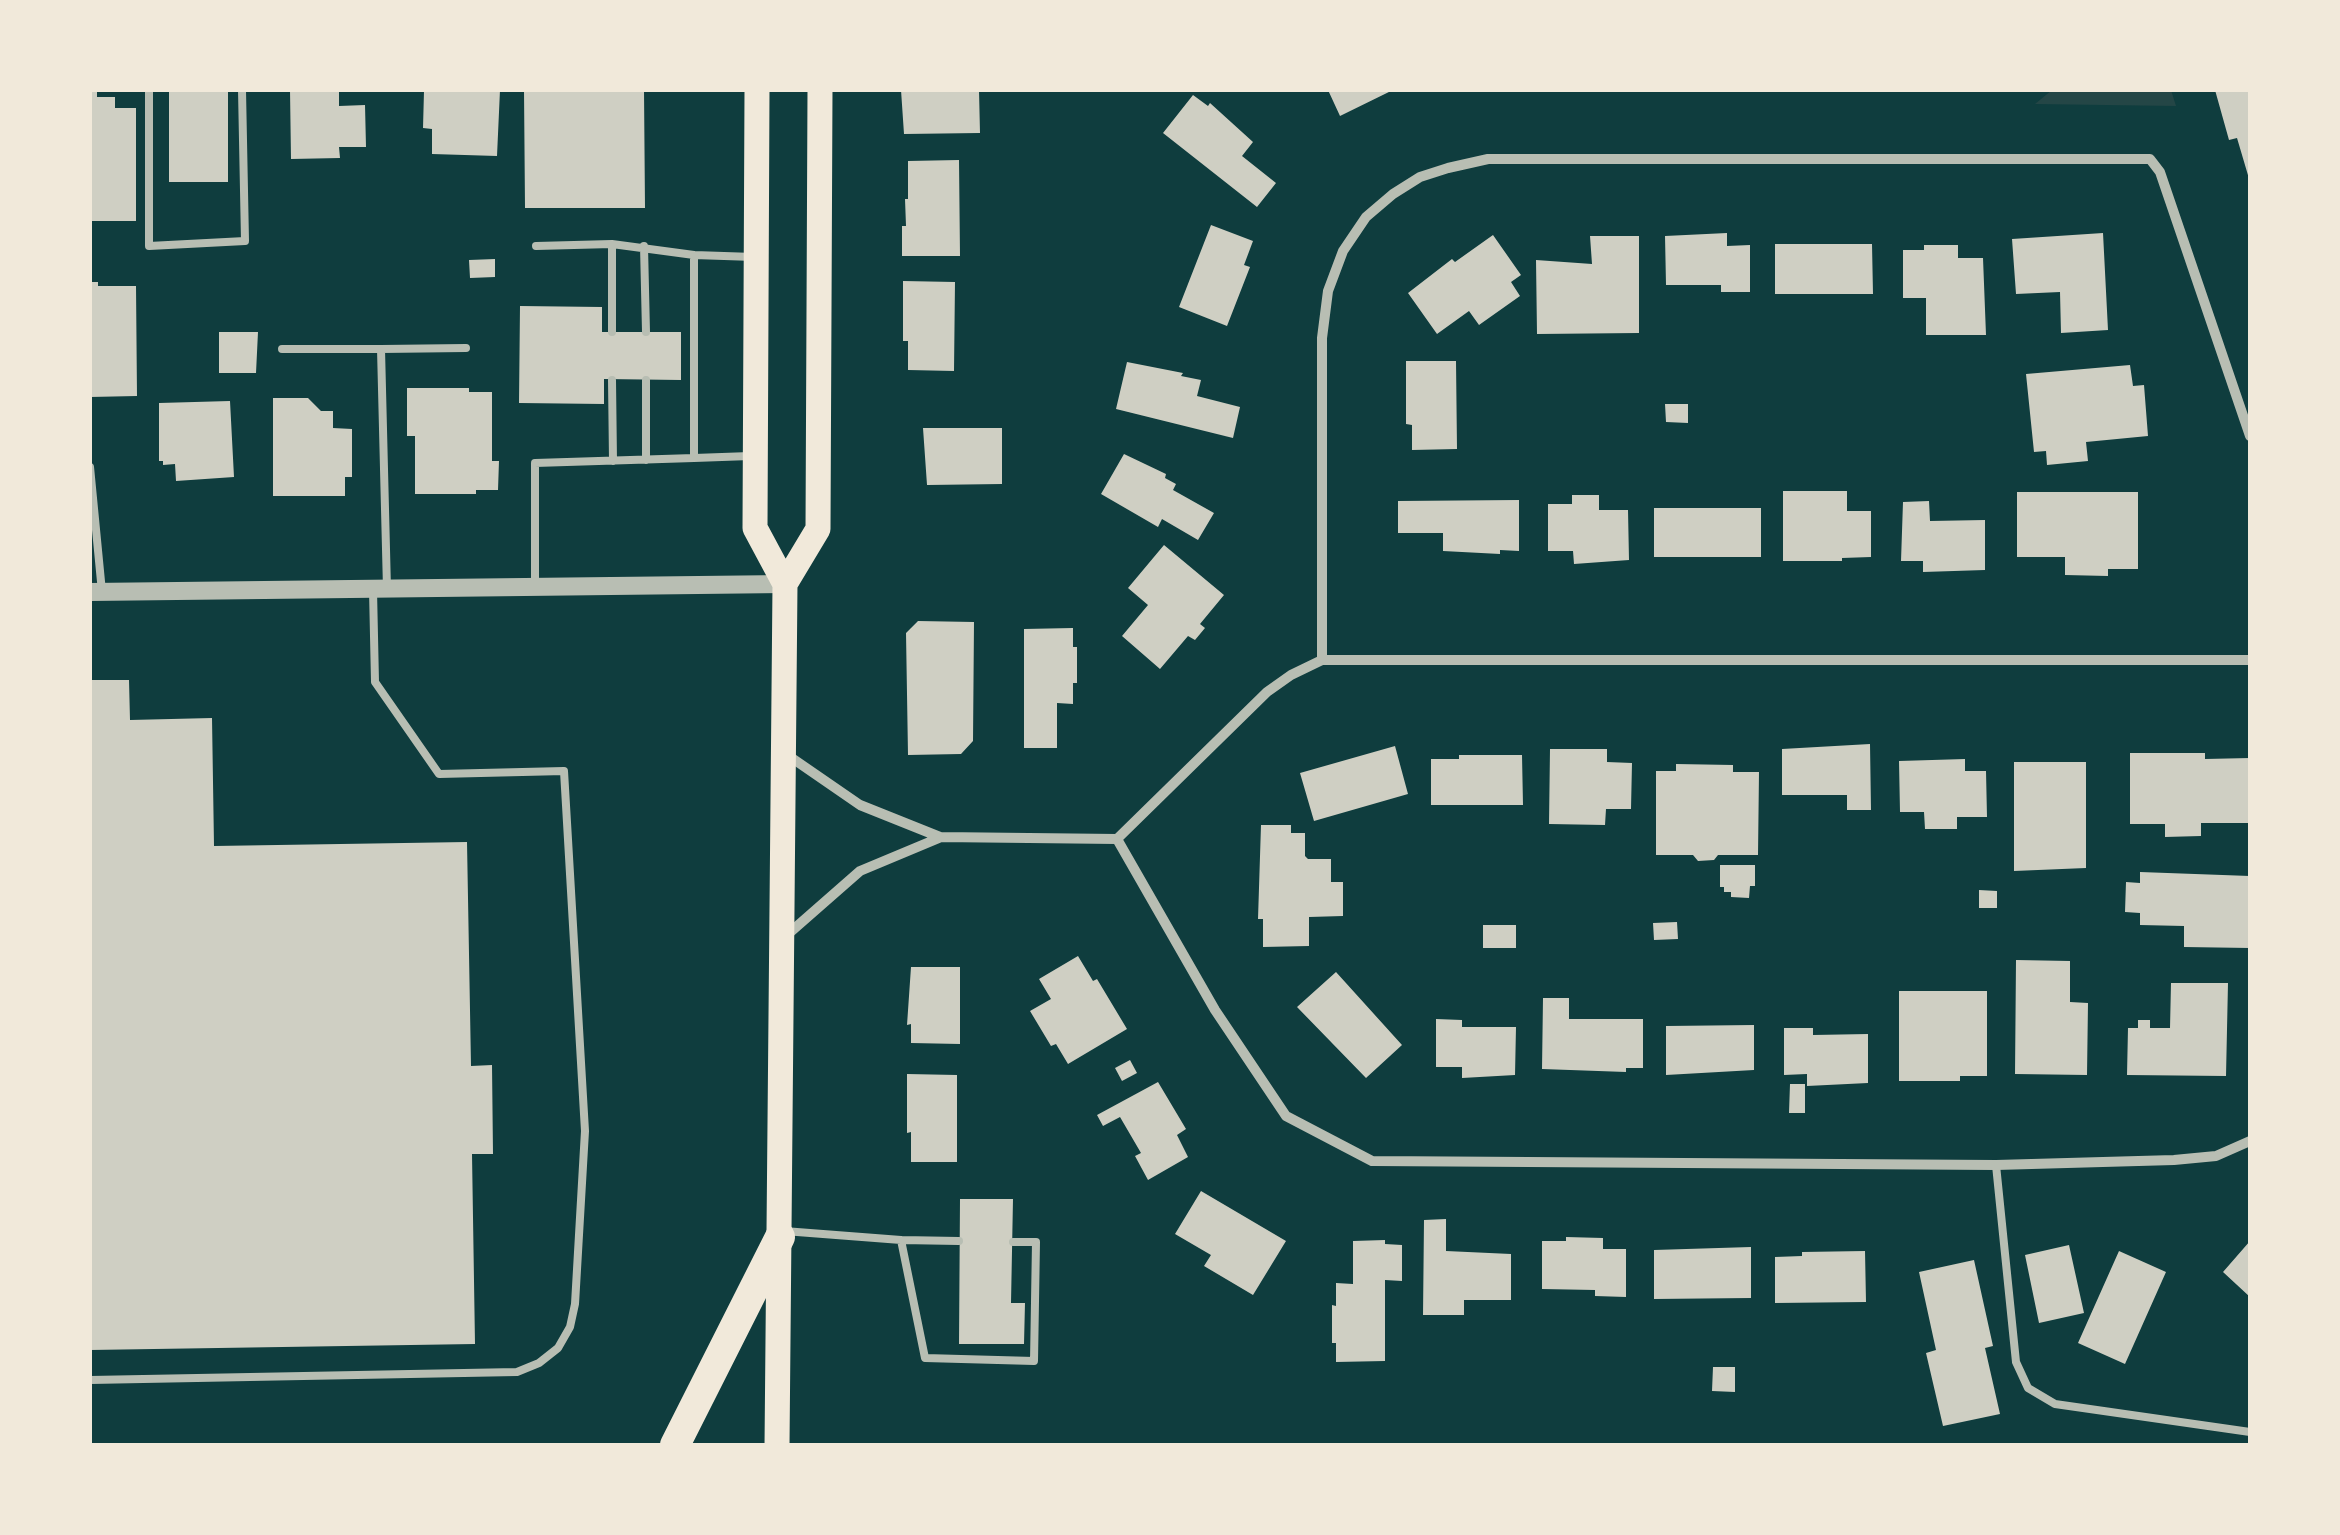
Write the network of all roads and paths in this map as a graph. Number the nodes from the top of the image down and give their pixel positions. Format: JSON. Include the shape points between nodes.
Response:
{"nodes":[{"id":1,"x":149,"y":90,"type":"edge"},
{"id":2,"x":242,"y":90,"type":"edge"},
{"id":3,"x":757,"y":90,"type":"edge"},
{"id":4,"x":820,"y":90,"type":"edge"},
{"id":5,"x":612,"y":244,"type":"junction"},
{"id":6,"x":536,"y":246,"type":"dead end"},
{"id":7,"x":644,"y":246,"type":"junction"},
{"id":8,"x":694,"y":255,"type":"junction"},
{"id":9,"x":756,"y":257,"type":"junction"},
{"id":10,"x":612,"y":332,"type":"dead end"},
{"id":11,"x":646,"y":332,"type":"dead end"},
{"id":12,"x":466,"y":348,"type":"dead end"},
{"id":13,"x":282,"y":349,"type":"dead end"},
{"id":14,"x":381,"y":349,"type":"junction"},
{"id":15,"x":612,"y":380,"type":"dead end"},
{"id":16,"x":646,"y":380,"type":"dead end"},
{"id":17,"x":2250,"y":436,"type":"edge"},
{"id":18,"x":756,"y":456,"type":"junction"},
{"id":19,"x":694,"y":458,"type":"junction"},
{"id":20,"x":613,"y":460,"type":"junction"},
{"id":21,"x":646,"y":460,"type":"junction"},
{"id":22,"x":90,"y":466,"type":"edge"},
{"id":23,"x":785,"y":584,"type":"junction"},
{"id":24,"x":535,"y":587,"type":"junction"},
{"id":25,"x":380,"y":589,"type":"junction"},
{"id":26,"x":96,"y":592,"type":"edge"},
{"id":27,"x":1322,"y":660,"type":"junction"},
{"id":28,"x":2250,"y":660,"type":"edge"},
{"id":29,"x":785,"y":754,"type":"junction"},
{"id":30,"x":940,"y":837,"type":"junction"},
{"id":31,"x":1117,"y":839,"type":"junction"},
{"id":32,"x":783,"y":938,"type":"junction"},
{"id":33,"x":2250,"y":1140,"type":"edge"},
{"id":34,"x":1996,"y":1165,"type":"junction"},
{"id":35,"x":780,"y":1234,"type":"junction"},
{"id":36,"x":901,"y":1240,"type":"junction"},
{"id":37,"x":960,"y":1241,"type":"dead end"},
{"id":38,"x":1012,"y":1242,"type":"dead end"},
{"id":39,"x":90,"y":1380,"type":"edge"},
{"id":40,"x":2250,"y":1432,"type":"edge"},
{"id":41,"x":675,"y":1445,"type":"edge"},
{"id":42,"x":777,"y":1445,"type":"edge"}],
"edges":[{"from":1,"to":2,"type":"lane","via":[[149,246],[244,241]]},
{"from":3,"to":9,"type":"main road"},
{"from":4,"to":23,"type":"main road","via":[[818,529]]},
{"from":5,"to":6,"type":"lane"},
{"from":5,"to":7,"type":"lane"},
{"from":5,"to":10,"type":"lane"},
{"from":7,"to":8,"type":"lane"},
{"from":7,"to":11,"type":"lane"},
{"from":8,"to":9,"type":"lane"},
{"from":8,"to":19,"type":"lane"},
{"from":9,"to":18,"type":"main road"},
{"from":12,"to":14,"type":"lane"},
{"from":13,"to":14,"type":"lane"},
{"from":14,"to":25,"type":"lane"},
{"from":15,"to":20,"type":"lane"},
{"from":16,"to":21,"type":"lane"},
{"from":17,"to":27,"type":"street","via":[[2150,158],[1488,160],[1420,177],[1392,194],[1366,217],[1328,291],[1322,338]]},
{"from":18,"to":19,"type":"lane"},
{"from":18,"to":23,"type":"main road","via":[[755,528]]},
{"from":19,"to":21,"type":"lane"},
{"from":20,"to":21,"type":"lane"},
{"from":20,"to":24,"type":"lane","via":[[535,463]]},
{"from":22,"to":26,"type":"lane"},
{"from":23,"to":24,"type":"street"},
{"from":23,"to":29,"type":"main road"},
{"from":24,"to":25,"type":"street"},
{"from":25,"to":26,"type":"street"},
{"from":25,"to":39,"type":"lane","via":[[374,682],[439,774],[564,771],[585,1132],[570,1327],[558,1348],[517,1372]]},
{"from":27,"to":28,"type":"street"},
{"from":27,"to":31,"type":"street","via":[[1266,692]]},
{"from":29,"to":30,"type":"street","via":[[860,805]]},
{"from":29,"to":32,"type":"main road"},
{"from":30,"to":31,"type":"street"},
{"from":30,"to":32,"type":"street","via":[[860,872]]},
{"from":31,"to":34,"type":"street","via":[[1215,1010],[1286,1116],[1372,1162]]},
{"from":32,"to":35,"type":"main road"},
{"from":33,"to":34,"type":"street","via":[[2216,1156]]},
{"from":34,"to":40,"type":"lane","via":[[2016,1362],[2028,1388],[2055,1404]]},
{"from":35,"to":36,"type":"lane"},
{"from":35,"to":41,"type":"highway"},
{"from":35,"to":42,"type":"main road"},
{"from":36,"to":37,"type":"lane"},
{"from":36,"to":38,"type":"lane","via":[[924,1358],[1034,1361],[1036,1242]]}]}
